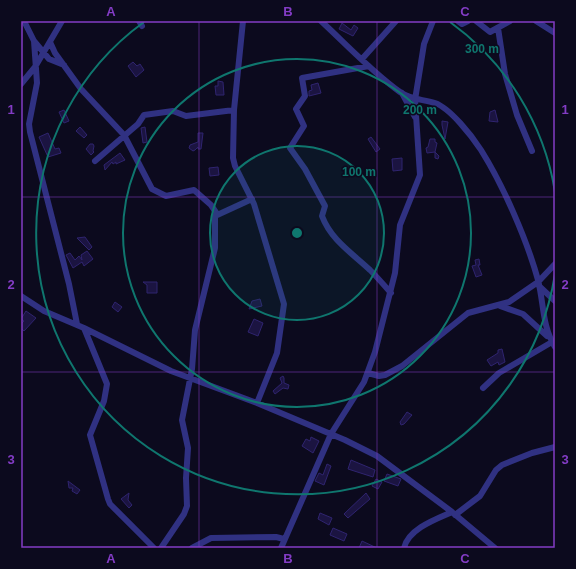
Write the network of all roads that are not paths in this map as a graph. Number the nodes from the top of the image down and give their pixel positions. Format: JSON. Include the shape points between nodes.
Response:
{"nodes":[{"id":1,"x":24,"y":21,"type":"edge"},
{"id":2,"x":62,"y":21,"type":"edge"},
{"id":3,"x":244,"y":21,"type":"edge"},
{"id":4,"x":321,"y":21,"type":"edge"},
{"id":5,"x":396,"y":21,"type":"edge"},
{"id":6,"x":433,"y":21,"type":"edge"},
{"id":7,"x":458,"y":21,"type":"edge"},
{"id":8,"x":468,"y":21,"type":"edge"},
{"id":9,"x":476,"y":21,"type":"edge"},
{"id":10,"x":510,"y":21,"type":"edge"},
{"id":11,"x":536,"y":21,"type":"edge"},
{"id":12,"x":498,"y":28,"type":"junction"},
{"id":13,"x":555,"y":33,"type":"edge"},
{"id":14,"x":34,"y":41,"type":"junction"},
{"id":15,"x":50,"y":42,"type":"junction"},
{"id":16,"x":43,"y":53,"type":"junction"},
{"id":17,"x":362,"y":59,"type":"junction"},
{"id":18,"x":64,"y":65,"type":"junction"},
{"id":19,"x":369,"y":66,"type":"junction"},
{"id":20,"x":35,"y":67,"type":"junction"},
{"id":21,"x":21,"y":84,"type":"edge"},
{"id":22,"x":401,"y":93,"type":"junction"},
{"id":23,"x":415,"y":100,"type":"junction"},
{"id":24,"x":234,"y":110,"type":"junction"},
{"id":25,"x":416,"y":118,"type":"junction"},
{"id":26,"x":124,"y":136,"type":"junction"},
{"id":27,"x":532,"y":151,"type":"dead end"},
{"id":28,"x":95,"y":161,"type":"dead end"},
{"id":29,"x":252,"y":199,"type":"junction"},
{"id":30,"x":217,"y":214,"type":"junction"},
{"id":31,"x":555,"y":264,"type":"edge"},
{"id":32,"x":539,"y":284,"type":"junction"},
{"id":33,"x":391,"y":293,"type":"junction"},
{"id":34,"x":21,"y":296,"type":"edge"},
{"id":35,"x":555,"y":300,"type":"edge"},
{"id":36,"x":500,"y":306,"type":"junction"},
{"id":37,"x":77,"y":324,"type":"junction"},
{"id":38,"x":84,"y":328,"type":"junction"},
{"id":39,"x":552,"y":342,"type":"edge"},
{"id":40,"x":368,"y":373,"type":"junction"},
{"id":41,"x":190,"y":379,"type":"junction"},
{"id":42,"x":483,"y":388,"type":"dead end"},
{"id":43,"x":257,"y":403,"type":"junction"},
{"id":44,"x":331,"y":434,"type":"junction"},
{"id":45,"x":555,"y":447,"type":"edge"},
{"id":46,"x":453,"y":513,"type":"junction"},
{"id":47,"x":284,"y":539,"type":"junction"},
{"id":48,"x":154,"y":548,"type":"edge"},
{"id":49,"x":161,"y":548,"type":"edge"},
{"id":50,"x":192,"y":548,"type":"edge"},
{"id":51,"x":281,"y":548,"type":"edge"},
{"id":52,"x":404,"y":548,"type":"edge"},
{"id":53,"x":495,"y":548,"type":"edge"}],
"edges":[{"from":1,"to":14,"type":"street"},
{"from":2,"to":15,"type":"street"},
{"from":3,"to":24,"type":"street"},
{"from":4,"to":17,"type":"street"},
{"from":5,"to":17,"type":"street"},
{"from":6,"to":23,"type":"street","via":[[424,44]]},
{"from":7,"to":8,"type":"street","via":[[462,24]]},
{"from":9,"to":12,"type":"street","via":[[490,32]]},
{"from":10,"to":12,"type":"street"},
{"from":11,"to":13,"type":"street"},
{"from":12,"to":27,"type":"street","via":[[505,74],[517,115]]},
{"from":14,"to":16,"type":"street"},
{"from":14,"to":20,"type":"street"},
{"from":15,"to":16,"type":"street"},
{"from":15,"to":18,"type":"street"},
{"from":16,"to":18,"type":"street","via":[[49,59]]},
{"from":16,"to":20,"type":"street"},
{"from":17,"to":19,"type":"street"},
{"from":18,"to":26,"type":"street"},
{"from":19,"to":22,"type":"street"},
{"from":19,"to":33,"type":"street","via":[[302,78],[305,96],[296,111],[304,126],[290,148],[325,206],[322,216],[324,221],[347,252],[369,269]]},
{"from":20,"to":21,"type":"street"},
{"from":20,"to":37,"type":"street","via":[[36,94],[31,112],[30,132]]},
{"from":22,"to":23,"type":"street"},
{"from":22,"to":25,"type":"street"},
{"from":23,"to":25,"type":"street"},
{"from":23,"to":32,"type":"street","via":[[435,103],[445,108],[480,148],[518,224]]},
{"from":24,"to":26,"type":"street","via":[[186,116],[173,112],[144,116]]},
{"from":24,"to":29,"type":"street","via":[[235,166]]},
{"from":25,"to":33,"type":"street","via":[[420,175],[400,226]]},
{"from":26,"to":28,"type":"street"},
{"from":26,"to":30,"type":"street","via":[[154,191],[166,196],[194,190]]},
{"from":29,"to":30,"type":"street"},
{"from":29,"to":43,"type":"street","via":[[284,304],[277,353]]},
{"from":30,"to":41,"type":"street","via":[[215,248],[195,330]]},
{"from":31,"to":32,"type":"street"},
{"from":32,"to":35,"type":"street"},
{"from":32,"to":36,"type":"street"},
{"from":32,"to":39,"type":"street","via":[[544,320]]},
{"from":33,"to":40,"type":"street"},
{"from":34,"to":37,"type":"street","via":[[44,311]]},
{"from":36,"to":39,"type":"street","via":[[523,314]]},
{"from":36,"to":40,"type":"street","via":[[468,313],[408,362],[385,375]]},
{"from":37,"to":38,"type":"street"},
{"from":38,"to":41,"type":"street"},
{"from":38,"to":48,"type":"street","via":[[107,384],[104,401],[90,435],[109,503]]},
{"from":39,"to":42,"type":"street","via":[[499,373]]},
{"from":40,"to":44,"type":"street","via":[[359,392]]},
{"from":41,"to":43,"type":"street"},
{"from":41,"to":49,"type":"street","via":[[182,420],[188,448],[187,506]]},
{"from":43,"to":44,"type":"street"},
{"from":44,"to":46,"type":"street","via":[[377,456]]},
{"from":44,"to":47,"type":"street"},
{"from":45,"to":46,"type":"street","via":[[532,452],[502,465],[480,496]]},
{"from":46,"to":52,"type":"street","via":[[420,528],[410,537]]},
{"from":46,"to":53,"type":"street"},
{"from":47,"to":50,"type":"street","via":[[211,538]]},
{"from":47,"to":51,"type":"street"}]}
